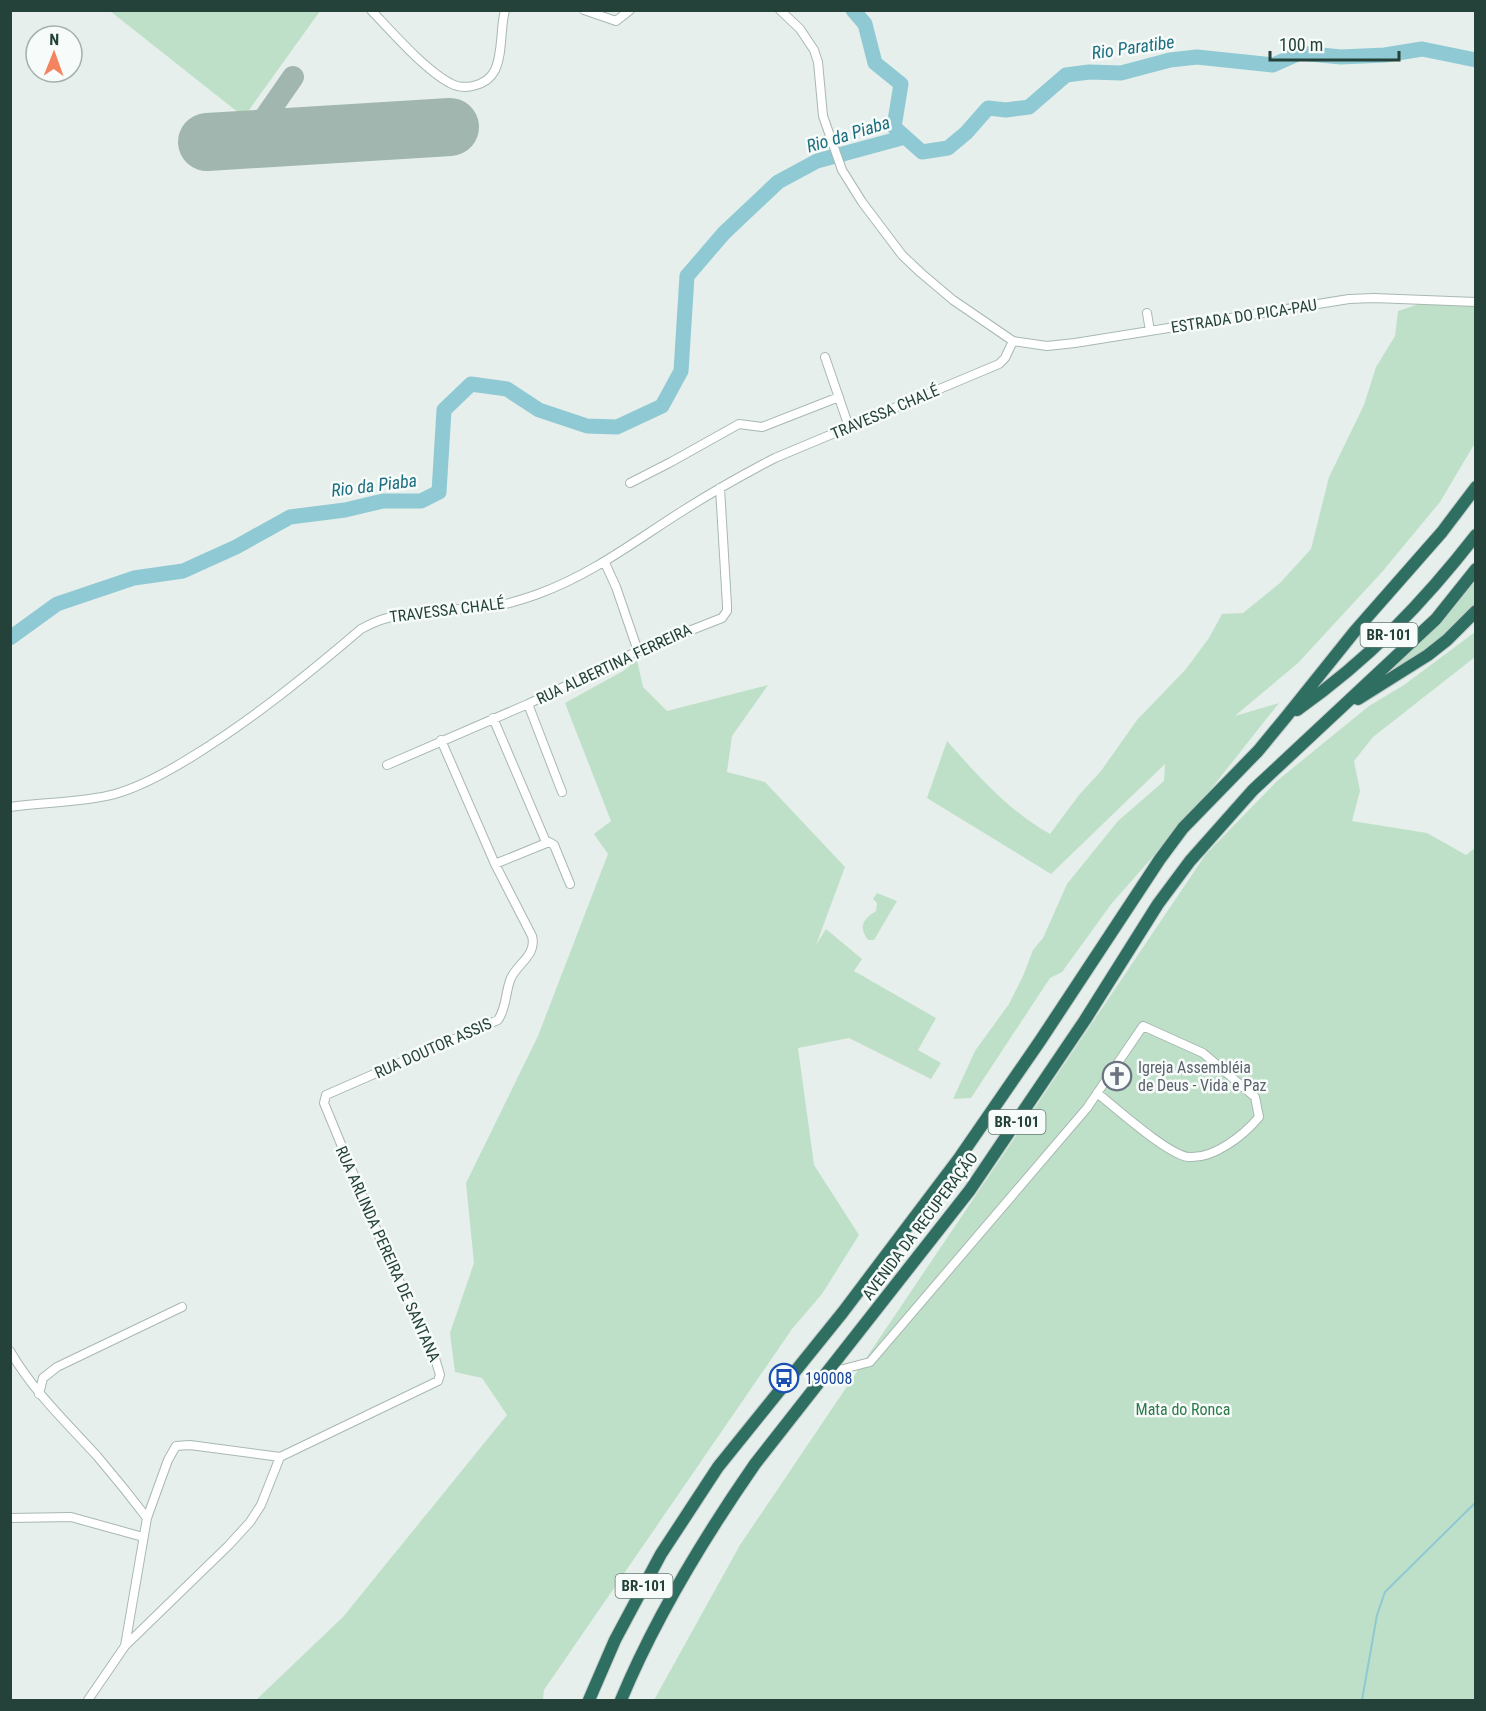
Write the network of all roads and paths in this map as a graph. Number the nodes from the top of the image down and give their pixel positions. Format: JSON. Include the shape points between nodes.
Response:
{"nodes":[{"id":1,"x":371,"y":10,"type":"edge"},
{"id":2,"x":505,"y":10,"type":"edge"},
{"id":3,"x":584,"y":10,"type":"edge"},
{"id":4,"x":630,"y":10,"type":"edge"},
{"id":5,"x":780,"y":10,"type":"edge"},
{"id":6,"x":1476,"y":302,"type":"edge"},
{"id":7,"x":1147,"y":313,"type":"dead end"},
{"id":8,"x":1150,"y":331,"type":"junction"},
{"id":9,"x":1013,"y":341,"type":"junction"},
{"id":10,"x":825,"y":357,"type":"dead end"},
{"id":11,"x":839,"y":397,"type":"junction"},
{"id":12,"x":849,"y":427,"type":"junction"},
{"id":13,"x":630,"y":483,"type":"dead end"},
{"id":14,"x":1476,"y":487,"type":"edge"},
{"id":15,"x":720,"y":488,"type":"junction"},
{"id":16,"x":1476,"y":535,"type":"edge"},
{"id":17,"x":605,"y":563,"type":"junction"},
{"id":18,"x":1476,"y":569,"type":"edge"},
{"id":19,"x":1476,"y":611,"type":"edge"},
{"id":20,"x":638,"y":651,"type":"junction"},
{"id":21,"x":528,"y":704,"type":"junction"},
{"id":22,"x":1341,"y":708,"type":"junction"},
{"id":23,"x":1286,"y":717,"type":"junction"},
{"id":24,"x":493,"y":718,"type":"junction"},
{"id":25,"x":441,"y":740,"type":"junction"},
{"id":26,"x":387,"y":765,"type":"dead end"},
{"id":27,"x":562,"y":792,"type":"dead end"},
{"id":28,"x":10,"y":807,"type":"edge"},
{"id":29,"x":548,"y":842,"type":"junction"},
{"id":30,"x":495,"y":864,"type":"junction"},
{"id":31,"x":570,"y":884,"type":"dead end"},
{"id":32,"x":336,"y":1091,"type":"joint"},
{"id":33,"x":1097,"y":1093,"type":"junction"},
{"id":34,"x":182,"y":1307,"type":"dead end"},
{"id":35,"x":10,"y":1351,"type":"edge"},
{"id":36,"x":828,"y":1373,"type":"junction"},
{"id":37,"x":39,"y":1394,"type":"junction"},
{"id":38,"x":280,"y":1457,"type":"junction"},
{"id":39,"x":10,"y":1518,"type":"edge"},
{"id":40,"x":147,"y":1518,"type":"junction"},
{"id":41,"x":143,"y":1538,"type":"junction"},
{"id":42,"x":125,"y":1646,"type":"junction"},
{"id":43,"x":88,"y":1701,"type":"edge"},
{"id":44,"x":589,"y":1701,"type":"edge"},
{"id":45,"x":621,"y":1701,"type":"edge"}],
"edges":[{"from":1,"to":2,"type":"street","via":[[430,68],[452,85],[463,86],[483,82],[495,70]]},
{"from":3,"to":4,"type":"street","via":[[616,21]]},
{"from":5,"to":9,"type":"street","via":[[814,50],[823,116],[832,145],[862,202],[915,267],[953,300]]},
{"from":6,"to":8,"type":"street","name":"ESTRADA DO PICA-PAU","via":[[1349,299]]},
{"from":7,"to":8,"type":"street"},
{"from":8,"to":9,"type":"street","name":"ESTRADA DO PICA-PAU","via":[[1047,346]]},
{"from":9,"to":12,"type":"street","name":"TRAVESSA CHALÉ","via":[[999,364]]},
{"from":10,"to":11,"type":"street"},
{"from":11,"to":12,"type":"street"},
{"from":11,"to":13,"type":"street","via":[[762,427],[739,424]]},
{"from":12,"to":15,"type":"street","name":"TRAVESSA CHALÉ","via":[[775,458]]},
{"from":14,"to":23,"type":"highway"},
{"from":15,"to":17,"type":"street","name":"TRAVESSA CHALÉ"},
{"from":15,"to":20,"type":"street","name":"RUA ALBERTINA FERREIRA","via":[[725,615]]},
{"from":16,"to":23,"type":"highway","number":"BR-101","via":[[1372,651]]},
{"from":17,"to":20,"type":"street"},
{"from":17,"to":28,"type":"street","name":"TRAVESSA CHALÉ","via":[[520,601],[411,612],[375,621],[233,731],[140,785],[81,800]]},
{"from":18,"to":22,"type":"highway","number":"BR-101","via":[[1436,619]]},
{"from":19,"to":22,"type":"highway","via":[[1428,655]]},
{"from":20,"to":21,"type":"street","name":"RUA ALBERTINA FERREIRA"},
{"from":21,"to":24,"type":"street","name":"RUA ALBERTINA FERREIRA"},
{"from":21,"to":27,"type":"street"},
{"from":22,"to":36,"type":"highway","name":"AVENIDA DA RECUPERAÇÃO","number":"BR-101","via":[[1253,789],[1190,861],[970,1190]]},
{"from":23,"to":44,"type":"highway","number":"BR-101","via":[[1183,828],[960,1157],[850,1304],[711,1478],[661,1554],[621,1627]]},
{"from":24,"to":25,"type":"street","name":"RUA ALBERTINA FERREIRA"},
{"from":24,"to":29,"type":"street"},
{"from":25,"to":26,"type":"street","name":"RUA ALBERTINA FERREIRA"},
{"from":25,"to":30,"type":"street"},
{"from":29,"to":30,"type":"street"},
{"from":29,"to":31,"type":"street","via":[[554,845]]},
{"from":30,"to":32,"type":"street","name":"RUA DOUTOR ASSIS","via":[[532,936],[533,947],[512,977],[503,1013],[498,1020]]},
{"from":32,"to":38,"type":"street","name":"RUA ARLINDA PEREIRA DE SANTANA","via":[[324,1098],[324,1106],[440,1375],[432,1386]]},
{"from":33,"to":33,"type":"street","via":[[1143,1026],[1203,1053],[1256,1097],[1259,1117],[1245,1133],[1208,1155],[1187,1158],[1170,1150]]},
{"from":33,"to":36,"type":"street","via":[[870,1362]]},
{"from":34,"to":37,"type":"street","via":[[57,1367],[43,1378]]},
{"from":35,"to":37,"type":"street"},
{"from":36,"to":45,"type":"highway","name":"AVENIDA DA RECUPERAÇÃO","number":"BR-101","via":[[755,1464],[691,1560]]},
{"from":37,"to":40,"type":"street"},
{"from":38,"to":40,"type":"street","via":[[181,1444],[172,1449]]},
{"from":38,"to":42,"type":"street","via":[[250,1522]]},
{"from":39,"to":41,"type":"street","via":[[71,1517]]},
{"from":40,"to":41,"type":"street"},
{"from":41,"to":42,"type":"street"},
{"from":42,"to":43,"type":"street"}]}
